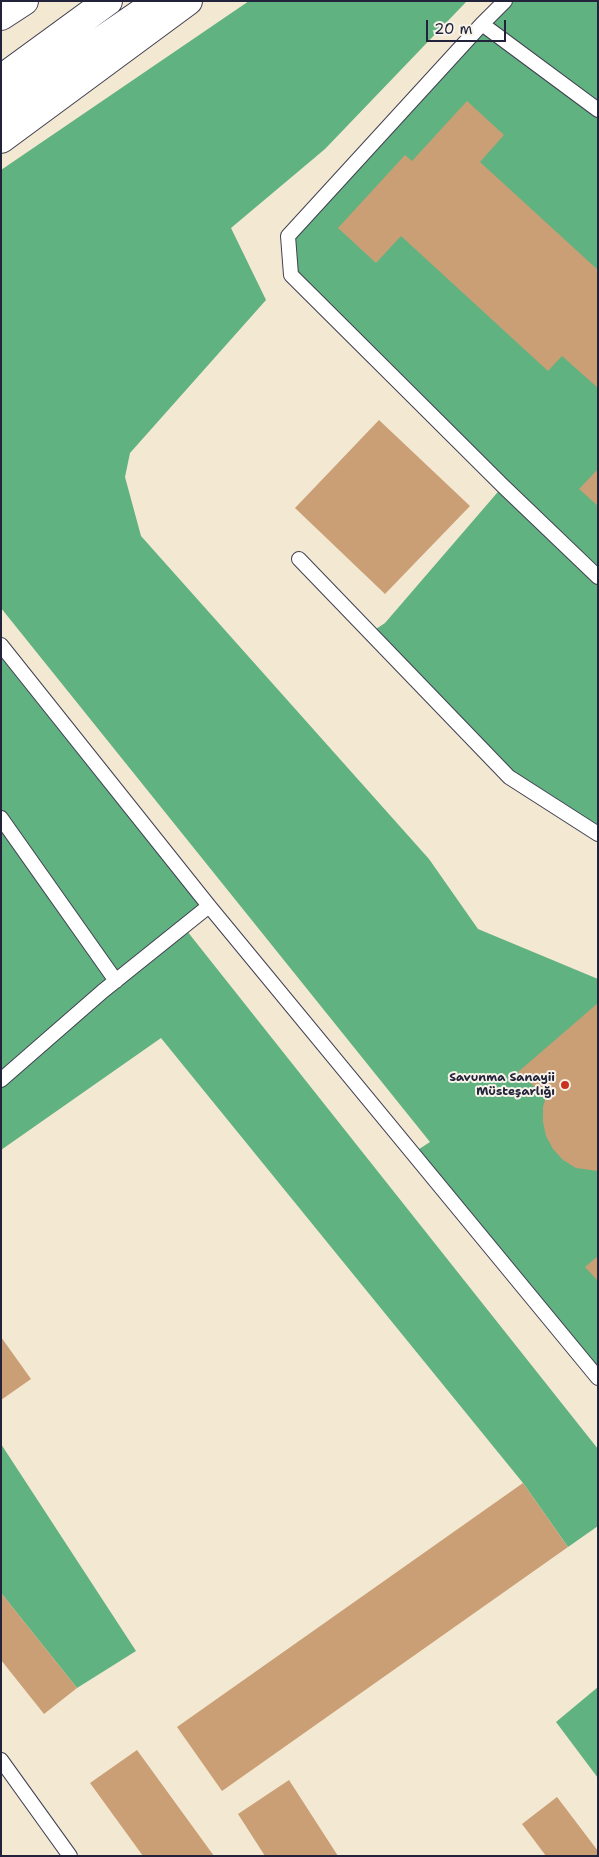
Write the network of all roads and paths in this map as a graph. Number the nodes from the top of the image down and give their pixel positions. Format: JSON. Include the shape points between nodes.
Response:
{"nodes":[{"id":1,"x":18,"y":1,"type":"edge"},
{"id":2,"x":24,"y":1,"type":"edge"},
{"id":3,"x":108,"y":1,"type":"edge"},
{"id":4,"x":159,"y":1,"type":"edge"},
{"id":5,"x":188,"y":1,"type":"edge"},
{"id":6,"x":505,"y":1,"type":"edge"},
{"id":7,"x":1,"y":15,"type":"edge"},
{"id":8,"x":482,"y":24,"type":"junction"},
{"id":9,"x":1,"y":79,"type":"edge"},
{"id":10,"x":1,"y":109,"type":"edge"},
{"id":11,"x":598,"y":110,"type":"edge"},
{"id":12,"x":1,"y":139,"type":"edge"},
{"id":13,"x":299,"y":559,"type":"dead end"},
{"id":14,"x":598,"y":577,"type":"edge"},
{"id":15,"x":1,"y":645,"type":"edge"},
{"id":16,"x":1,"y":818,"type":"edge"},
{"id":17,"x":598,"y":834,"type":"edge"},
{"id":18,"x":209,"y":906,"type":"junction"},
{"id":19,"x":116,"y":981,"type":"junction"},
{"id":20,"x":1,"y":1080,"type":"edge"},
{"id":21,"x":598,"y":1378,"type":"edge"},
{"id":22,"x":1,"y":1760,"type":"edge"},
{"id":23,"x":70,"y":1856,"type":"edge"}],
"edges":[{"from":1,"to":7,"type":"main road"},
{"from":2,"to":7,"type":"main road"},
{"from":3,"to":9,"type":"main road"},
{"from":4,"to":10,"type":"main road"},
{"from":5,"to":12,"type":"main road"},
{"from":6,"to":8,"type":"lane"},
{"from":8,"to":11,"type":"lane"},
{"from":8,"to":14,"type":"lane","via":[[288,236],[291,276]]},
{"from":13,"to":17,"type":"lane","via":[[508,777]]},
{"from":15,"to":18,"type":"lane"},
{"from":16,"to":19,"type":"lane"},
{"from":18,"to":19,"type":"lane"},
{"from":18,"to":21,"type":"lane"},
{"from":19,"to":20,"type":"lane"},
{"from":22,"to":23,"type":"lane"}]}
